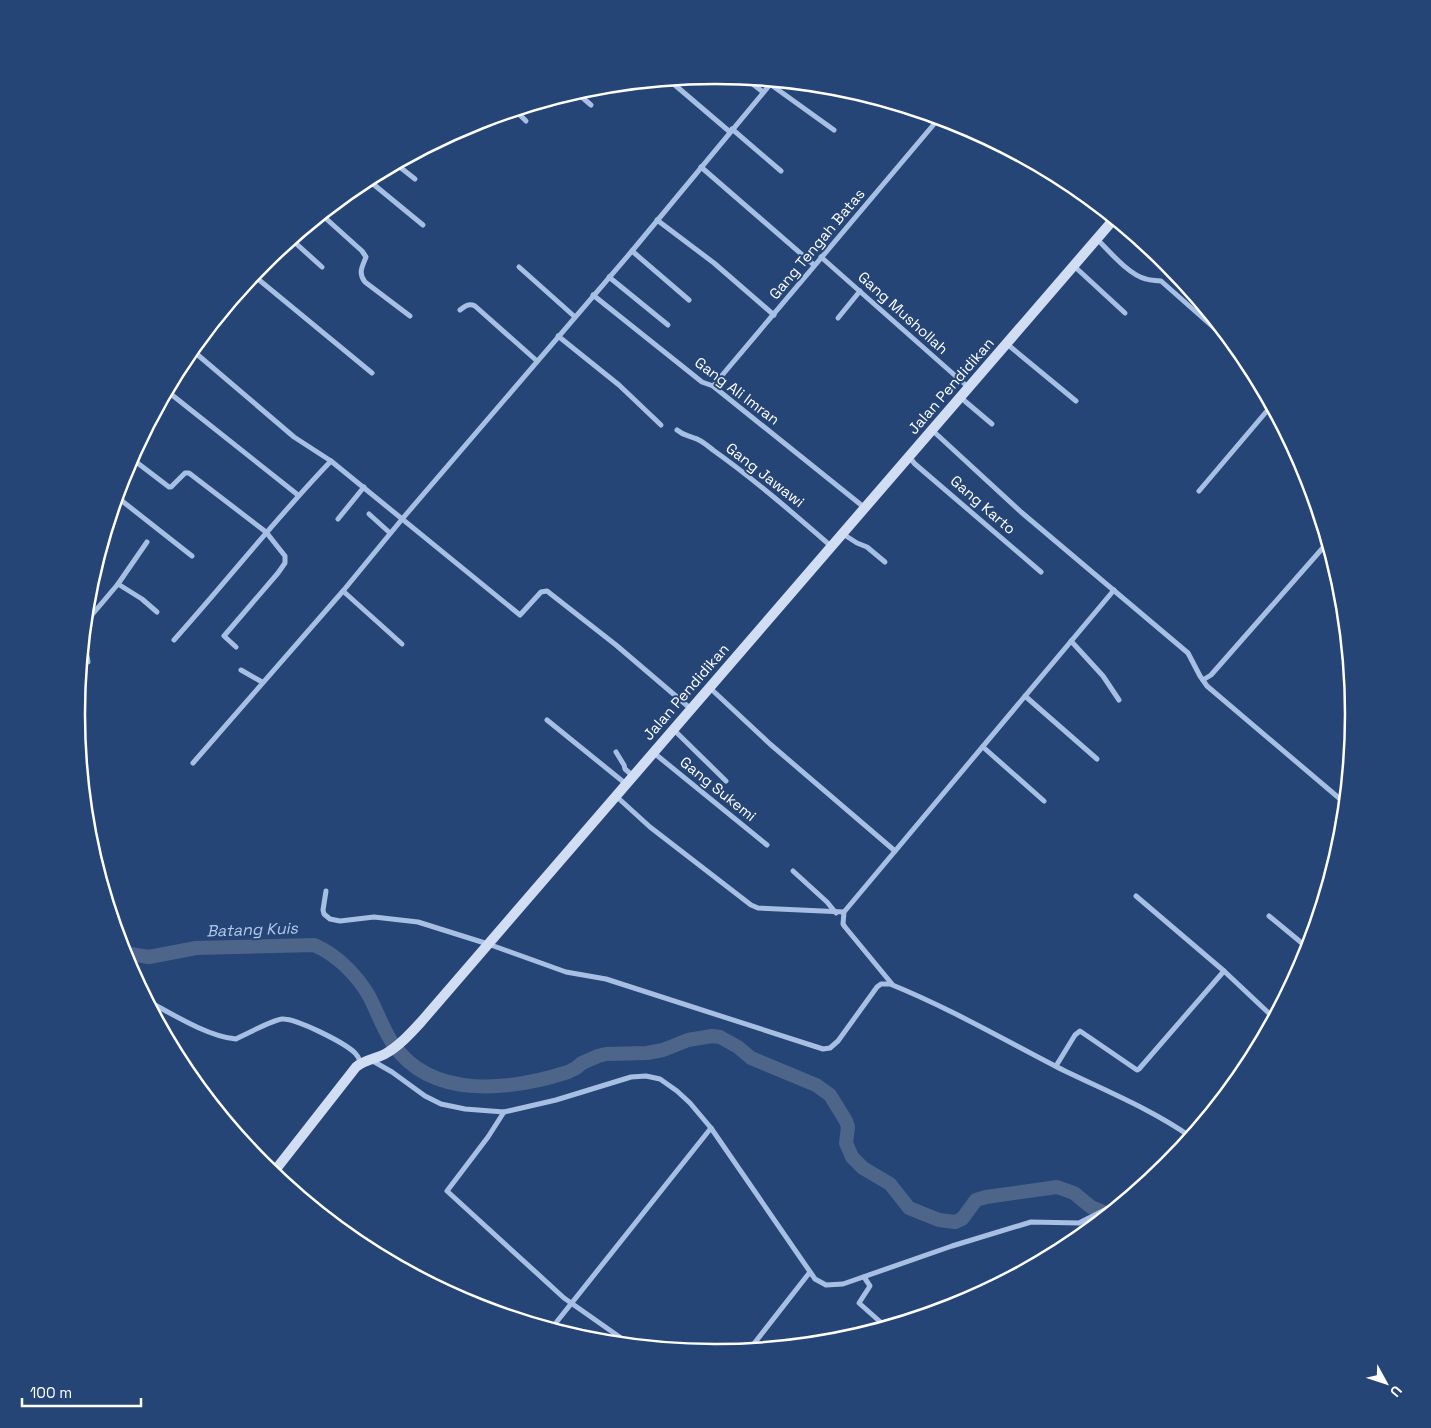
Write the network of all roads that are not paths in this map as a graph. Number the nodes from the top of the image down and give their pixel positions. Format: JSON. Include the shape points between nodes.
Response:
{"nodes":[{"id":1,"x":675,"y":85,"type":"edge"},
{"id":2,"x":754,"y":85,"type":"edge"},
{"id":3,"x":768,"y":86,"type":"edge"},
{"id":4,"x":778,"y":87,"type":"edge"},
{"id":5,"x":763,"y":92,"type":"junction"},
{"id":6,"x":583,"y":98,"type":"edge"},
{"id":7,"x":591,"y":105,"type":"dead end"},
{"id":8,"x":520,"y":115,"type":"edge"},
{"id":9,"x":526,"y":120,"type":"dead end"},
{"id":10,"x":935,"y":124,"type":"edge"},
{"id":11,"x":834,"y":130,"type":"dead end"},
{"id":12,"x":731,"y":131,"type":"junction"},
{"id":13,"x":701,"y":167,"type":"junction"},
{"id":14,"x":400,"y":168,"type":"edge"},
{"id":15,"x":781,"y":170,"type":"dead end"},
{"id":16,"x":414,"y":179,"type":"dead end"},
{"id":17,"x":374,"y":185,"type":"edge"},
{"id":18,"x":326,"y":219,"type":"edge"},
{"id":19,"x":657,"y":220,"type":"junction"},
{"id":20,"x":1110,"y":223,"type":"edge"},
{"id":21,"x":423,"y":225,"type":"dead end"},
{"id":22,"x":1097,"y":239,"type":"junction"},
{"id":23,"x":297,"y":243,"type":"edge"},
{"id":24,"x":632,"y":251,"type":"junction"},
{"id":25,"x":821,"y":257,"type":"junction"},
{"id":26,"x":814,"y":265,"type":"junction"},
{"id":27,"x":1074,"y":266,"type":"junction"},
{"id":28,"x":322,"y":267,"type":"dead end"},
{"id":29,"x":519,"y":267,"type":"dead end"},
{"id":30,"x":609,"y":276,"type":"junction"},
{"id":31,"x":259,"y":280,"type":"edge"},
{"id":32,"x":860,"y":291,"type":"junction"},
{"id":33,"x":593,"y":295,"type":"junction"},
{"id":34,"x":689,"y":300,"type":"dead end"},
{"id":35,"x":460,"y":310,"type":"dead end"},
{"id":36,"x":1126,"y":313,"type":"dead end"},
{"id":37,"x":774,"y":315,"type":"junction"},
{"id":38,"x":410,"y":316,"type":"dead end"},
{"id":39,"x":575,"y":317,"type":"junction"},
{"id":40,"x":838,"y":318,"type":"dead end"},
{"id":41,"x":668,"y":325,"type":"dead end"},
{"id":42,"x":1215,"y":328,"type":"edge"},
{"id":43,"x":558,"y":336,"type":"junction"},
{"id":44,"x":1007,"y":343,"type":"junction"},
{"id":45,"x":198,"y":355,"type":"edge"},
{"id":46,"x":537,"y":361,"type":"junction"},
{"id":47,"x":372,"y":373,"type":"dead end"},
{"id":48,"x":713,"y":386,"type":"junction"},
{"id":49,"x":968,"y":387,"type":"junction"},
{"id":50,"x":172,"y":395,"type":"edge"},
{"id":51,"x":960,"y":396,"type":"junction"},
{"id":52,"x":1076,"y":401,"type":"dead end"},
{"id":53,"x":1268,"y":411,"type":"edge"},
{"id":54,"x":992,"y":424,"type":"dead end"},
{"id":55,"x":661,"y":425,"type":"dead end"},
{"id":56,"x":677,"y":430,"type":"dead end"},
{"id":57,"x":932,"y":430,"type":"junction"},
{"id":58,"x":909,"y":457,"type":"junction"},
{"id":59,"x":331,"y":460,"type":"junction"},
{"id":60,"x":137,"y":463,"type":"edge"},
{"id":61,"x":364,"y":487,"type":"junction"},
{"id":62,"x":1199,"y":491,"type":"dead end"},
{"id":63,"x":298,"y":495,"type":"junction"},
{"id":64,"x":123,"y":501,"type":"edge"},
{"id":65,"x":866,"y":508,"type":"junction"},
{"id":66,"x":369,"y":514,"type":"dead end"},
{"id":67,"x":403,"y":518,"type":"junction"},
{"id":68,"x":338,"y":519,"type":"dead end"},
{"id":69,"x":266,"y":532,"type":"junction"},
{"id":70,"x":390,"y":533,"type":"junction"},
{"id":71,"x":843,"y":534,"type":"junction"},
{"id":72,"x":147,"y":542,"type":"dead end"},
{"id":73,"x":832,"y":547,"type":"junction"},
{"id":74,"x":1323,"y":548,"type":"edge"},
{"id":75,"x":192,"y":556,"type":"dead end"},
{"id":76,"x":884,"y":562,"type":"dead end"},
{"id":77,"x":1041,"y":572,"type":"dead end"},
{"id":78,"x":118,"y":584,"type":"junction"},
{"id":79,"x":1114,"y":590,"type":"junction"},
{"id":80,"x":343,"y":591,"type":"junction"},
{"id":81,"x":157,"y":612,"type":"dead end"},
{"id":82,"x":94,"y":614,"type":"edge"},
{"id":83,"x":174,"y":640,"type":"dead end"},
{"id":84,"x":1071,"y":640,"type":"junction"},
{"id":85,"x":402,"y":644,"type":"dead end"},
{"id":86,"x":236,"y":647,"type":"dead end"},
{"id":87,"x":241,"y":670,"type":"dead end"},
{"id":88,"x":1203,"y":680,"type":"junction"},
{"id":89,"x":262,"y":682,"type":"junction"},
{"id":90,"x":710,"y":688,"type":"junction"},
{"id":91,"x":1025,"y":696,"type":"junction"},
{"id":92,"x":1120,"y":700,"type":"dead end"},
{"id":93,"x":692,"y":709,"type":"junction"},
{"id":94,"x":547,"y":720,"type":"dead end"},
{"id":95,"x":674,"y":730,"type":"junction"},
{"id":96,"x":983,"y":747,"type":"junction"},
{"id":97,"x":616,"y":752,"type":"dead end"},
{"id":98,"x":654,"y":753,"type":"junction"},
{"id":99,"x":1097,"y":759,"type":"dead end"},
{"id":100,"x":193,"y":763,"type":"dead end"},
{"id":101,"x":625,"y":769,"type":"junction"},
{"id":102,"x":634,"y":776,"type":"junction"},
{"id":103,"x":624,"y":782,"type":"junction"},
{"id":104,"x":726,"y":782,"type":"dead end"},
{"id":105,"x":617,"y":796,"type":"junction"},
{"id":106,"x":1340,"y":799,"type":"edge"},
{"id":107,"x":1044,"y":801,"type":"dead end"},
{"id":108,"x":767,"y":845,"type":"dead end"},
{"id":109,"x":895,"y":851,"type":"junction"},
{"id":110,"x":793,"y":871,"type":"dead end"},
{"id":111,"x":326,"y":891,"type":"dead end"},
{"id":112,"x":1136,"y":896,"type":"dead end"},
{"id":113,"x":836,"y":912,"type":"junction"},
{"id":114,"x":843,"y":914,"type":"junction"},
{"id":115,"x":1269,"y":916,"type":"dead end"},
{"id":116,"x":1302,"y":943,"type":"edge"},
{"id":117,"x":488,"y":944,"type":"junction"},
{"id":118,"x":1224,"y":971,"type":"junction"},
{"id":119,"x":894,"y":986,"type":"junction"},
{"id":120,"x":157,"y":1006,"type":"edge"},
{"id":121,"x":1269,"y":1014,"type":"edge"},
{"id":122,"x":366,"y":1061,"type":"junction"},
{"id":123,"x":1056,"y":1066,"type":"junction"},
{"id":124,"x":504,"y":1112,"type":"junction"},
{"id":125,"x":711,"y":1128,"type":"junction"},
{"id":126,"x":1186,"y":1133,"type":"edge"},
{"id":127,"x":278,"y":1167,"type":"edge"},
{"id":128,"x":1103,"y":1211,"type":"edge"},
{"id":129,"x":810,"y":1272,"type":"junction"},
{"id":130,"x":864,"y":1277,"type":"junction"},
{"id":131,"x":571,"y":1303,"type":"junction"},
{"id":132,"x":881,"y":1322,"type":"edge"},
{"id":133,"x":555,"y":1324,"type":"edge"},
{"id":134,"x":619,"y":1337,"type":"edge"},
{"id":135,"x":754,"y":1343,"type":"edge"}],
"edges":[{"from":1,"to":12,"type":"street"},
{"from":2,"to":5,"type":"street"},
{"from":3,"to":5,"type":"street"},
{"from":4,"to":11,"type":"street"},
{"from":5,"to":12,"type":"street"},
{"from":6,"to":7,"type":"street"},
{"from":8,"to":9,"type":"street"},
{"from":10,"to":25,"type":"street","name":"Gang Tengah Batas"},
{"from":12,"to":13,"type":"street"},
{"from":12,"to":15,"type":"street"},
{"from":13,"to":19,"type":"street"},
{"from":13,"to":26,"type":"street"},
{"from":14,"to":16,"type":"street"},
{"from":17,"to":21,"type":"street"},
{"from":18,"to":38,"type":"street","via":[[366,257],[360,271],[365,282]]},
{"from":19,"to":24,"type":"street"},
{"from":19,"to":37,"type":"street","via":[[714,263]]},
{"from":20,"to":22,"type":"main road","name":"Jalan Pendidikan"},
{"from":22,"to":27,"type":"main road","name":"Jalan Pendidikan"},
{"from":22,"to":42,"type":"street","via":[[1129,270],[1147,280],[1161,281]]},
{"from":23,"to":28,"type":"street"},
{"from":24,"to":30,"type":"street"},
{"from":24,"to":34,"type":"street"},
{"from":25,"to":26,"type":"street","name":"Gang Tengah Batas"},
{"from":25,"to":32,"type":"street","name":"Gang Mushollah"},
{"from":26,"to":37,"type":"street","name":"Gang Tengah Batas"},
{"from":27,"to":36,"type":"street"},
{"from":27,"to":44,"type":"main road","name":"Jalan Pendidikan"},
{"from":29,"to":39,"type":"street"},
{"from":30,"to":33,"type":"street"},
{"from":30,"to":41,"type":"street"},
{"from":31,"to":47,"type":"street"},
{"from":32,"to":40,"type":"street"},
{"from":32,"to":49,"type":"street","name":"Gang Mushollah"},
{"from":33,"to":39,"type":"street"},
{"from":33,"to":48,"type":"street","name":"Gang Ali Imran","via":[[702,382]]},
{"from":35,"to":46,"type":"street","via":[[466,305],[475,306]]},
{"from":37,"to":48,"type":"street","name":"Gang Tengah Batas"},
{"from":39,"to":43,"type":"street"},
{"from":43,"to":46,"type":"street"},
{"from":43,"to":55,"type":"street","via":[[619,385]]},
{"from":44,"to":49,"type":"main road","name":"Jalan Pendidikan"},
{"from":44,"to":52,"type":"street"},
{"from":45,"to":59,"type":"street","via":[[294,437]]},
{"from":46,"to":67,"type":"street"},
{"from":48,"to":65,"type":"street","name":"Gang Ali Imran"},
{"from":49,"to":51,"type":"main road","name":"Jalan Pendidikan"},
{"from":50,"to":63,"type":"street"},
{"from":51,"to":54,"type":"street"},
{"from":51,"to":57,"type":"main road","name":"Jalan Pendidikan"},
{"from":53,"to":62,"type":"street"},
{"from":56,"to":73,"type":"street","name":"Gang Jawawi","via":[[694,438],[772,494]]},
{"from":57,"to":58,"type":"main road","name":"Jalan Pendidikan"},
{"from":57,"to":79,"type":"street","via":[[1021,512]]},
{"from":58,"to":65,"type":"main road","name":"Jalan Pendidikan"},
{"from":58,"to":77,"type":"street","name":"Gang Karto"},
{"from":59,"to":61,"type":"street"},
{"from":59,"to":63,"type":"street"},
{"from":60,"to":69,"type":"street","via":[[169,488],[189,473]]},
{"from":61,"to":67,"type":"street"},
{"from":61,"to":68,"type":"street"},
{"from":63,"to":69,"type":"street"},
{"from":64,"to":75,"type":"street"},
{"from":65,"to":71,"type":"main road","name":"Jalan Pendidikan"},
{"from":66,"to":70,"type":"street"},
{"from":67,"to":70,"type":"street"},
{"from":67,"to":93,"type":"street","via":[[520,615],[541,592],[547,591]]},
{"from":69,"to":83,"type":"street"},
{"from":69,"to":86,"type":"street","via":[[284,554],[285,560],[278,573],[224,636]]},
{"from":70,"to":80,"type":"street"},
{"from":71,"to":73,"type":"main road","name":"Jalan Pendidikan"},
{"from":71,"to":76,"type":"street","via":[[867,547]]},
{"from":72,"to":78,"type":"street"},
{"from":73,"to":90,"type":"main road","name":"Jalan Pendidikan"},
{"from":74,"to":88,"type":"street","via":[[1211,675]]},
{"from":78,"to":81,"type":"street"},
{"from":78,"to":82,"type":"street"},
{"from":79,"to":84,"type":"street"},
{"from":79,"to":88,"type":"street","via":[[1188,653]]},
{"from":80,"to":85,"type":"street"},
{"from":80,"to":89,"type":"street"},
{"from":84,"to":91,"type":"street"},
{"from":84,"to":92,"type":"street"},
{"from":87,"to":89,"type":"street"},
{"from":88,"to":106,"type":"street"},
{"from":89,"to":100,"type":"street"},
{"from":90,"to":93,"type":"main road","name":"Jalan Pendidikan"},
{"from":90,"to":109,"type":"street"},
{"from":91,"to":96,"type":"street"},
{"from":91,"to":99,"type":"street"},
{"from":93,"to":95,"type":"main road","name":"Jalan Pendidikan"},
{"from":94,"to":103,"type":"street"},
{"from":95,"to":98,"type":"main road","name":"Jalan Pendidikan"},
{"from":95,"to":104,"type":"street"},
{"from":96,"to":107,"type":"street"},
{"from":96,"to":109,"type":"street"},
{"from":97,"to":101,"type":"street"},
{"from":98,"to":102,"type":"main road","name":"Jalan Pendidikan"},
{"from":98,"to":108,"type":"street","name":"Gang Sukemi"},
{"from":101,"to":102,"type":"street"},
{"from":101,"to":103,"type":"street"},
{"from":102,"to":103,"type":"main road","name":"Jalan Pendidikan"},
{"from":103,"to":105,"type":"main road","name":"Jalan Pendidikan"},
{"from":105,"to":113,"type":"street","via":[[650,827],[751,905]]},
{"from":105,"to":117,"type":"main road","name":"Jalan Pendidikan"},
{"from":109,"to":114,"type":"street"},
{"from":110,"to":113,"type":"street"},
{"from":111,"to":117,"type":"street","via":[[323,910],[330,919],[374,917],[406,920]]},
{"from":112,"to":118,"type":"street"},
{"from":113,"to":114,"type":"street"},
{"from":114,"to":119,"type":"street","via":[[843,924]]},
{"from":115,"to":116,"type":"street"},
{"from":117,"to":119,"type":"street","via":[[566,972],[606,979],[823,1049],[838,1042],[877,988],[885,984]]},
{"from":117,"to":122,"type":"main road","name":"Jalan Pendidikan","via":[[403,1041]]},
{"from":118,"to":121,"type":"street"},
{"from":118,"to":123,"type":"street","via":[[1139,1070],[1080,1031]]},
{"from":119,"to":123,"type":"street","via":[[961,1016]]},
{"from":120,"to":122,"type":"street","via":[[213,1034],[236,1039],[278,1020],[290,1019],[346,1046]]},
{"from":122,"to":124,"type":"street","via":[[392,1072],[441,1104]]},
{"from":122,"to":127,"type":"main road","name":"Jalan Pendidikan","via":[[349,1075]]},
{"from":123,"to":126,"type":"street"},
{"from":124,"to":125,"type":"street","via":[[646,1076],[668,1083]]},
{"from":124,"to":131,"type":"street","via":[[446,1191]]},
{"from":125,"to":129,"type":"street"},
{"from":125,"to":131,"type":"street"},
{"from":128,"to":130,"type":"street","via":[[1078,1223],[1031,1222]]},
{"from":129,"to":130,"type":"street","via":[[826,1285],[843,1284]]},
{"from":129,"to":135,"type":"street"},
{"from":130,"to":132,"type":"street","via":[[870,1286],[859,1303]]},
{"from":131,"to":133,"type":"street"},
{"from":131,"to":134,"type":"street"}]}
